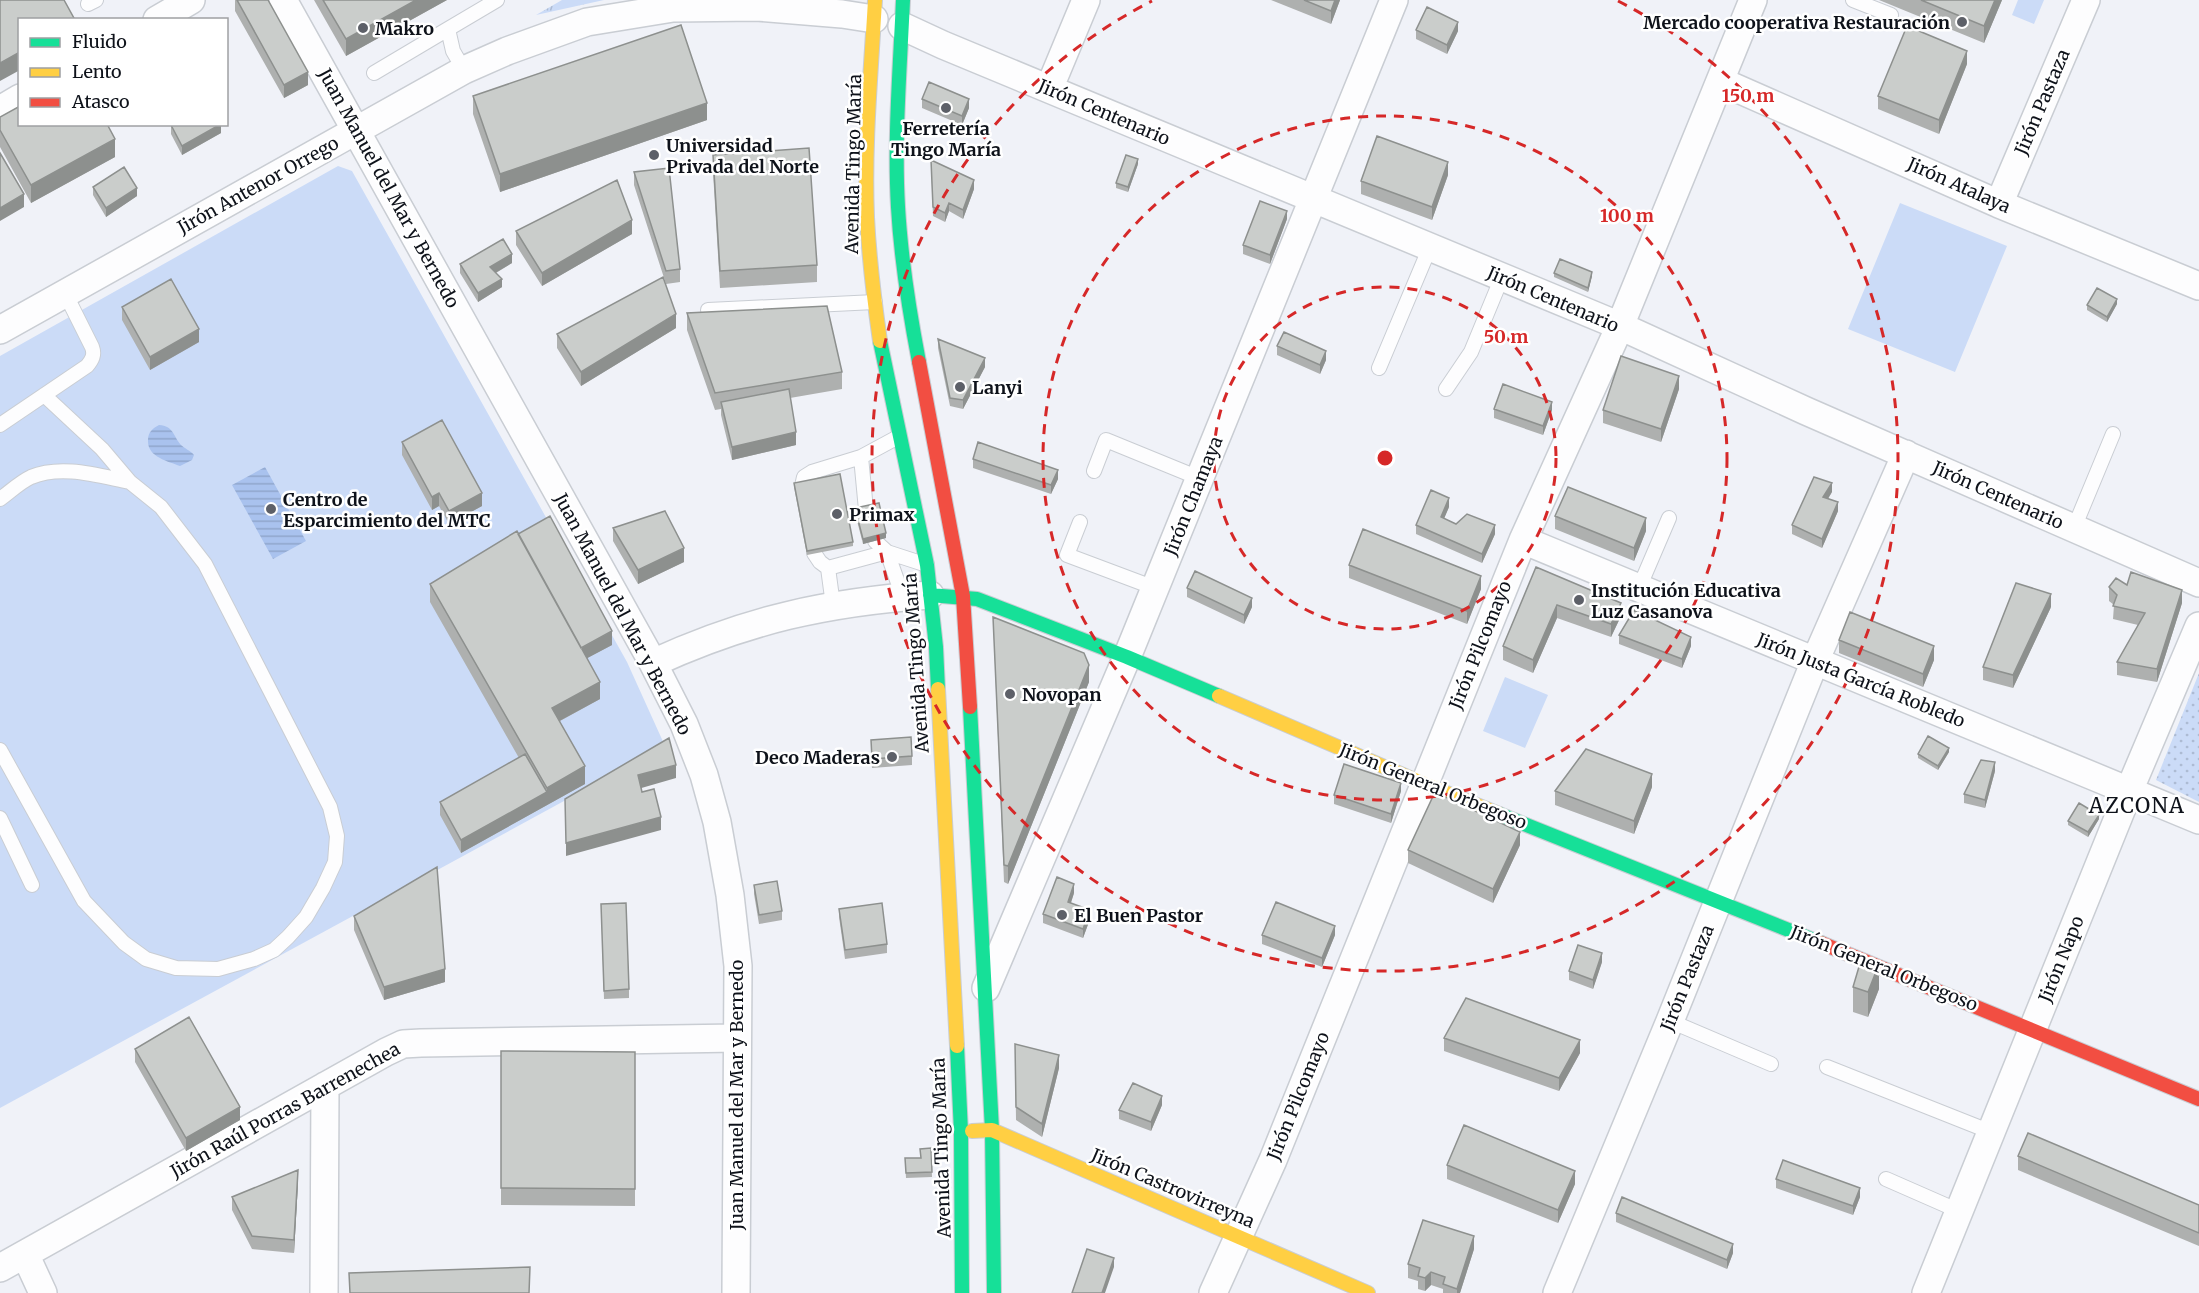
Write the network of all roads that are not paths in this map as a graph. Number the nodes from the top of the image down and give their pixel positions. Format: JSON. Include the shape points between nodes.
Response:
{"nodes":[{"id":1,"x":190,"y":0,"type":"edge"},
{"id":2,"x":284,"y":0,"type":"edge"},
{"id":3,"x":497,"y":0,"type":"edge"},
{"id":4,"x":1086,"y":0,"type":"edge"},
{"id":5,"x":1394,"y":0,"type":"edge"},
{"id":6,"x":1753,"y":0,"type":"edge"},
{"id":7,"x":1853,"y":0,"type":"edge"},
{"id":8,"x":2086,"y":0,"type":"edge"},
{"id":9,"x":626,"y":7,"type":"edge"},
{"id":10,"x":875,"y":10,"type":"edge"},
{"id":11,"x":902,"y":13,"type":"edge"},
{"id":12,"x":1891,"y":15,"type":"dead end"},
{"id":13,"x":160,"y":18,"type":"edge"},
{"id":14,"x":448,"y":28,"type":"junction"},
{"id":15,"x":464,"y":70,"type":"junction"},
{"id":16,"x":374,"y":74,"type":"dead end"},
{"id":17,"x":1720,"y":81,"type":"junction"},
{"id":18,"x":1049,"y":89,"type":"junction"},
{"id":19,"x":18,"y":99,"type":"edge"},
{"id":20,"x":0,"y":110,"type":"edge"},
{"id":21,"x":357,"y":129,"type":"junction"},
{"id":22,"x":1313,"y":199,"type":"junction"},
{"id":23,"x":1999,"y":204,"type":"junction"},
{"id":24,"x":1430,"y":247,"type":"junction"},
{"id":25,"x":1502,"y":277,"type":"junction"},
{"id":26,"x":2199,"y":286,"type":"edge"},
{"id":27,"x":65,"y":293,"type":"junction"},
{"id":28,"x":906,"y":296,"type":"junction"},
{"id":29,"x":874,"y":302,"type":"junction"},
{"id":30,"x":708,"y":310,"type":"edge"},
{"id":31,"x":1620,"y":326,"type":"junction"},
{"id":32,"x":0,"y":330,"type":"edge"},
{"id":33,"x":1379,"y":368,"type":"dead end"},
{"id":34,"x":922,"y":386,"type":"junction"},
{"id":35,"x":1446,"y":389,"type":"dead end"},
{"id":36,"x":44,"y":395,"type":"junction"},
{"id":37,"x":890,"y":395,"type":"junction"},
{"id":38,"x":0,"y":425,"type":"edge"},
{"id":39,"x":2114,"y":434,"type":"dead end"},
{"id":40,"x":898,"y":437,"type":"junction"},
{"id":41,"x":1906,"y":454,"type":"junction"},
{"id":42,"x":861,"y":457,"type":"junction"},
{"id":43,"x":1094,"y":471,"type":"dead end"},
{"id":44,"x":1199,"y":478,"type":"junction"},
{"id":45,"x":130,"y":482,"type":"junction"},
{"id":46,"x":802,"y":486,"type":"edge"},
{"id":47,"x":0,"y":499,"type":"edge"},
{"id":48,"x":866,"y":510,"type":"edge"},
{"id":49,"x":1669,"y":518,"type":"dead end"},
{"id":50,"x":1080,"y":522,"type":"dead end"},
{"id":51,"x":2074,"y":528,"type":"junction"},
{"id":52,"x":1523,"y":540,"type":"junction"},
{"id":53,"x":875,"y":541,"type":"edge"},
{"id":54,"x":887,"y":552,"type":"junction"},
{"id":55,"x":814,"y":554,"type":"edge"},
{"id":56,"x":927,"y":565,"type":"junction"},
{"id":57,"x":828,"y":568,"type":"junction"},
{"id":58,"x":2199,"y":583,"type":"edge"},
{"id":59,"x":1155,"y":588,"type":"junction"},
{"id":60,"x":1639,"y":588,"type":"junction"},
{"id":61,"x":930,"y":595,"type":"junction"},
{"id":62,"x":963,"y":596,"type":"junction"},
{"id":63,"x":903,"y":597,"type":"junction"},
{"id":64,"x":833,"y":606,"type":"junction"},
{"id":65,"x":2199,"y":626,"type":"edge"},
{"id":66,"x":1127,"y":657,"type":"junction"},
{"id":67,"x":1815,"y":661,"type":"junction"},
{"id":68,"x":653,"y":663,"type":"junction"},
{"id":69,"x":0,"y":750,"type":"edge"},
{"id":70,"x":1424,"y":784,"type":"junction"},
{"id":71,"x":2128,"y":790,"type":"junction"},
{"id":72,"x":0,"y":818,"type":"edge"},
{"id":73,"x":2199,"y":820,"type":"edge"},
{"id":74,"x":32,"y":885,"type":"dead end"},
{"id":75,"x":1719,"y":901,"type":"junction"},
{"id":76,"x":986,"y":989,"type":"junction"},
{"id":77,"x":1670,"y":1021,"type":"junction"},
{"id":78,"x":2032,"y":1029,"type":"junction"},
{"id":79,"x":737,"y":1038,"type":"junction"},
{"id":80,"x":1772,"y":1064,"type":"dead end"},
{"id":81,"x":1827,"y":1067,"type":"dead end"},
{"id":82,"x":325,"y":1086,"type":"junction"},
{"id":83,"x":2199,"y":1099,"type":"edge"},
{"id":84,"x":992,"y":1130,"type":"junction"},
{"id":85,"x":961,"y":1132,"type":"junction"},
{"id":86,"x":1991,"y":1132,"type":"junction"},
{"id":87,"x":1886,"y":1179,"type":"dead end"},
{"id":88,"x":1959,"y":1211,"type":"junction"},
{"id":89,"x":1238,"y":1235,"type":"junction"},
{"id":90,"x":8,"y":1261,"type":"edge"},
{"id":91,"x":43,"y":1293,"type":"edge"},
{"id":92,"x":324,"y":1293,"type":"edge"},
{"id":93,"x":736,"y":1293,"type":"edge"},
{"id":94,"x":962,"y":1293,"type":"edge"},
{"id":95,"x":994,"y":1293,"type":"edge"},
{"id":96,"x":1213,"y":1293,"type":"edge"},
{"id":97,"x":1368,"y":1293,"type":"edge"},
{"id":98,"x":1557,"y":1293,"type":"edge"},
{"id":99,"x":1926,"y":1293,"type":"edge"}],
"edges":[{"from":1,"to":13,"type":"street"},
{"from":2,"to":21,"type":"street","name":"Juan Manuel del Mar y Bernedo"},
{"from":3,"to":14,"type":"lane"},
{"from":4,"to":18,"type":"street"},
{"from":5,"to":22,"type":"street","name":"Jirón Chamaya"},
{"from":6,"to":17,"type":"street","name":"Jirón Pilcomayo"},
{"from":7,"to":12,"type":"lane"},
{"from":8,"to":23,"type":"street","name":"Jirón Pastaza"},
{"from":9,"to":10,"type":"street","name":"Jirón Antenor Orrego","via":[[757,7],[842,14]]},
{"from":9,"to":15,"type":"street","name":"Jirón Antenor Orrego"},
{"from":10,"to":29,"type":"main road","name":"Avenida Tingo María","via":[[867,158]]},
{"from":11,"to":18,"type":"street","name":"Jirón Centenario"},
{"from":11,"to":28,"type":"main road","via":[[898,206]]},
{"from":14,"to":15,"type":"lane","via":[[453,51]]},
{"from":14,"to":16,"type":"lane"},
{"from":15,"to":21,"type":"street","name":"Jirón Antenor Orrego"},
{"from":17,"to":23,"type":"street","name":"Jirón Atalaya"},
{"from":17,"to":31,"type":"street","name":"Jirón Pilcomayo"},
{"from":18,"to":22,"type":"street","name":"Jirón Centenario"},
{"from":19,"to":20,"type":"street"},
{"from":21,"to":27,"type":"street","name":"Jirón Antenor Orrego"},
{"from":21,"to":68,"type":"street","name":"Juan Manuel del Mar y Bernedo"},
{"from":22,"to":24,"type":"street","name":"Jirón Centenario"},
{"from":22,"to":44,"type":"street","name":"Jirón Chamaya"},
{"from":23,"to":26,"type":"street","name":"Jirón Atalaya"},
{"from":24,"to":25,"type":"street","name":"Jirón Centenario"},
{"from":24,"to":33,"type":"lane"},
{"from":25,"to":31,"type":"street","name":"Jirón Centenario"},
{"from":25,"to":35,"type":"lane","via":[[1472,352]]},
{"from":27,"to":32,"type":"street","name":"Jirón Antenor Orrego"},
{"from":27,"to":36,"type":"lane","via":[[94,352],[87,366]]},
{"from":28,"to":29,"type":"lane"},
{"from":28,"to":34,"type":"main road"},
{"from":29,"to":30,"type":"lane"},
{"from":29,"to":37,"type":"main road","name":"Avenida Tingo María"},
{"from":31,"to":41,"type":"street","name":"Jirón Centenario"},
{"from":31,"to":52,"type":"street","name":"Jirón Pilcomayo"},
{"from":34,"to":37,"type":"main road"},
{"from":34,"to":62,"type":"main road"},
{"from":36,"to":38,"type":"lane"},
{"from":36,"to":45,"type":"lane","via":[[102,449]]},
{"from":37,"to":40,"type":"main road","name":"Avenida Tingo María"},
{"from":39,"to":51,"type":"lane"},
{"from":40,"to":42,"type":"lane"},
{"from":40,"to":56,"type":"main road","name":"Avenida Tingo María"},
{"from":41,"to":51,"type":"street","name":"Jirón Centenario"},
{"from":41,"to":67,"type":"street","name":"Jirón Pastaza"},
{"from":42,"to":46,"type":"lane","via":[[812,472],[804,477]]},
{"from":42,"to":48,"type":"lane"},
{"from":43,"to":44,"type":"lane","via":[[1106,440]]},
{"from":44,"to":59,"type":"street","name":"Jirón Chamaya"},
{"from":45,"to":47,"type":"lane","via":[[84,472],[54,472],[31,477]]},
{"from":45,"to":69,"type":"lane","via":[[161,507],[205,564],[330,807],[336,836],[335,862],[323,888],[306,917],[288,937],[274,950],[254,959],[218,969],[176,968],[146,959],[124,943],[84,901]]},
{"from":49,"to":60,"type":"lane"},
{"from":50,"to":59,"type":"lane","via":[[1067,555]]},
{"from":51,"to":58,"type":"street","name":"Jirón Centenario"},
{"from":52,"to":60,"type":"street","name":"Jirón Justa García Robledo"},
{"from":52,"to":70,"type":"street","name":"Jirón Pilcomayo"},
{"from":53,"to":54,"type":"lane"},
{"from":54,"to":56,"type":"lane"},
{"from":54,"to":57,"type":"lane"},
{"from":54,"to":63,"type":"lane"},
{"from":55,"to":57,"type":"lane"},
{"from":56,"to":61,"type":"main road","name":"Avenida Tingo María"},
{"from":57,"to":64,"type":"lane"},
{"from":59,"to":66,"type":"street","name":"Jirón Chamaya"},
{"from":60,"to":67,"type":"street","name":"Jirón Justa García Robledo"},
{"from":61,"to":62,"type":"main road","name":"Jirón General Orbegoso"},
{"from":61,"to":63,"type":"street","name":"Jirón General Orbegoso"},
{"from":61,"to":85,"type":"main road","name":"Avenida Tingo María"},
{"from":62,"to":66,"type":"main road","name":"Jirón General Orbegoso"},
{"from":62,"to":76,"type":"main road"},
{"from":63,"to":64,"type":"street","name":"Jirón General Orbegoso"},
{"from":64,"to":68,"type":"street","name":"Jirón General Orbegoso","via":[[741,627]]},
{"from":65,"to":71,"type":"street","name":"Jirón Napo"},
{"from":66,"to":70,"type":"main road","name":"Jirón General Orbegoso"},
{"from":66,"to":76,"type":"street","name":"Jirón Chamaya"},
{"from":67,"to":71,"type":"street","name":"Jirón Justa García Robledo"},
{"from":67,"to":75,"type":"street","name":"Jirón Pastaza"},
{"from":68,"to":79,"type":"street","name":"Juan Manuel del Mar y Bernedo","via":[[684,724],[717,822],[738,966]]},
{"from":70,"to":75,"type":"main road","name":"Jirón General Orbegoso"},
{"from":70,"to":89,"type":"street","name":"Jirón Pilcomayo","via":[[1273,1160]]},
{"from":71,"to":73,"type":"street","name":"Jirón Justa García Robledo"},
{"from":71,"to":78,"type":"street","name":"Jirón Napo"},
{"from":72,"to":74,"type":"lane"},
{"from":75,"to":77,"type":"street","name":"Jirón Pastaza"},
{"from":75,"to":78,"type":"main road","name":"Jirón General Orbegoso"},
{"from":76,"to":84,"type":"main road"},
{"from":77,"to":80,"type":"lane"},
{"from":77,"to":98,"type":"street","name":"Jirón Pastaza"},
{"from":78,"to":83,"type":"main road","name":"Jirón General Orbegoso"},
{"from":78,"to":86,"type":"street","name":"Jirón Napo"},
{"from":79,"to":82,"type":"street","name":"Jirón Raúl Porras Barrenechea","via":[[403,1044]]},
{"from":79,"to":93,"type":"street","name":"Juan Manuel del Mar y Bernedo"},
{"from":81,"to":86,"type":"lane"},
{"from":82,"to":90,"type":"street","name":"Jirón Raúl Porras Barrenechea"},
{"from":82,"to":92,"type":"street"},
{"from":84,"to":85,"type":"main road","name":"Jirón Castrovirreyna"},
{"from":84,"to":89,"type":"main road","name":"Jirón Castrovirreyna"},
{"from":84,"to":95,"type":"main road"},
{"from":85,"to":94,"type":"main road","name":"Avenida Tingo María"},
{"from":86,"to":88,"type":"street","name":"Jirón Napo"},
{"from":87,"to":88,"type":"lane"},
{"from":88,"to":99,"type":"street","name":"Jirón Napo"},
{"from":89,"to":96,"type":"street","name":"Jirón Pilcomayo"},
{"from":89,"to":97,"type":"main road","name":"Jirón Castrovirreyna"},
{"from":90,"to":91,"type":"street"}]}
